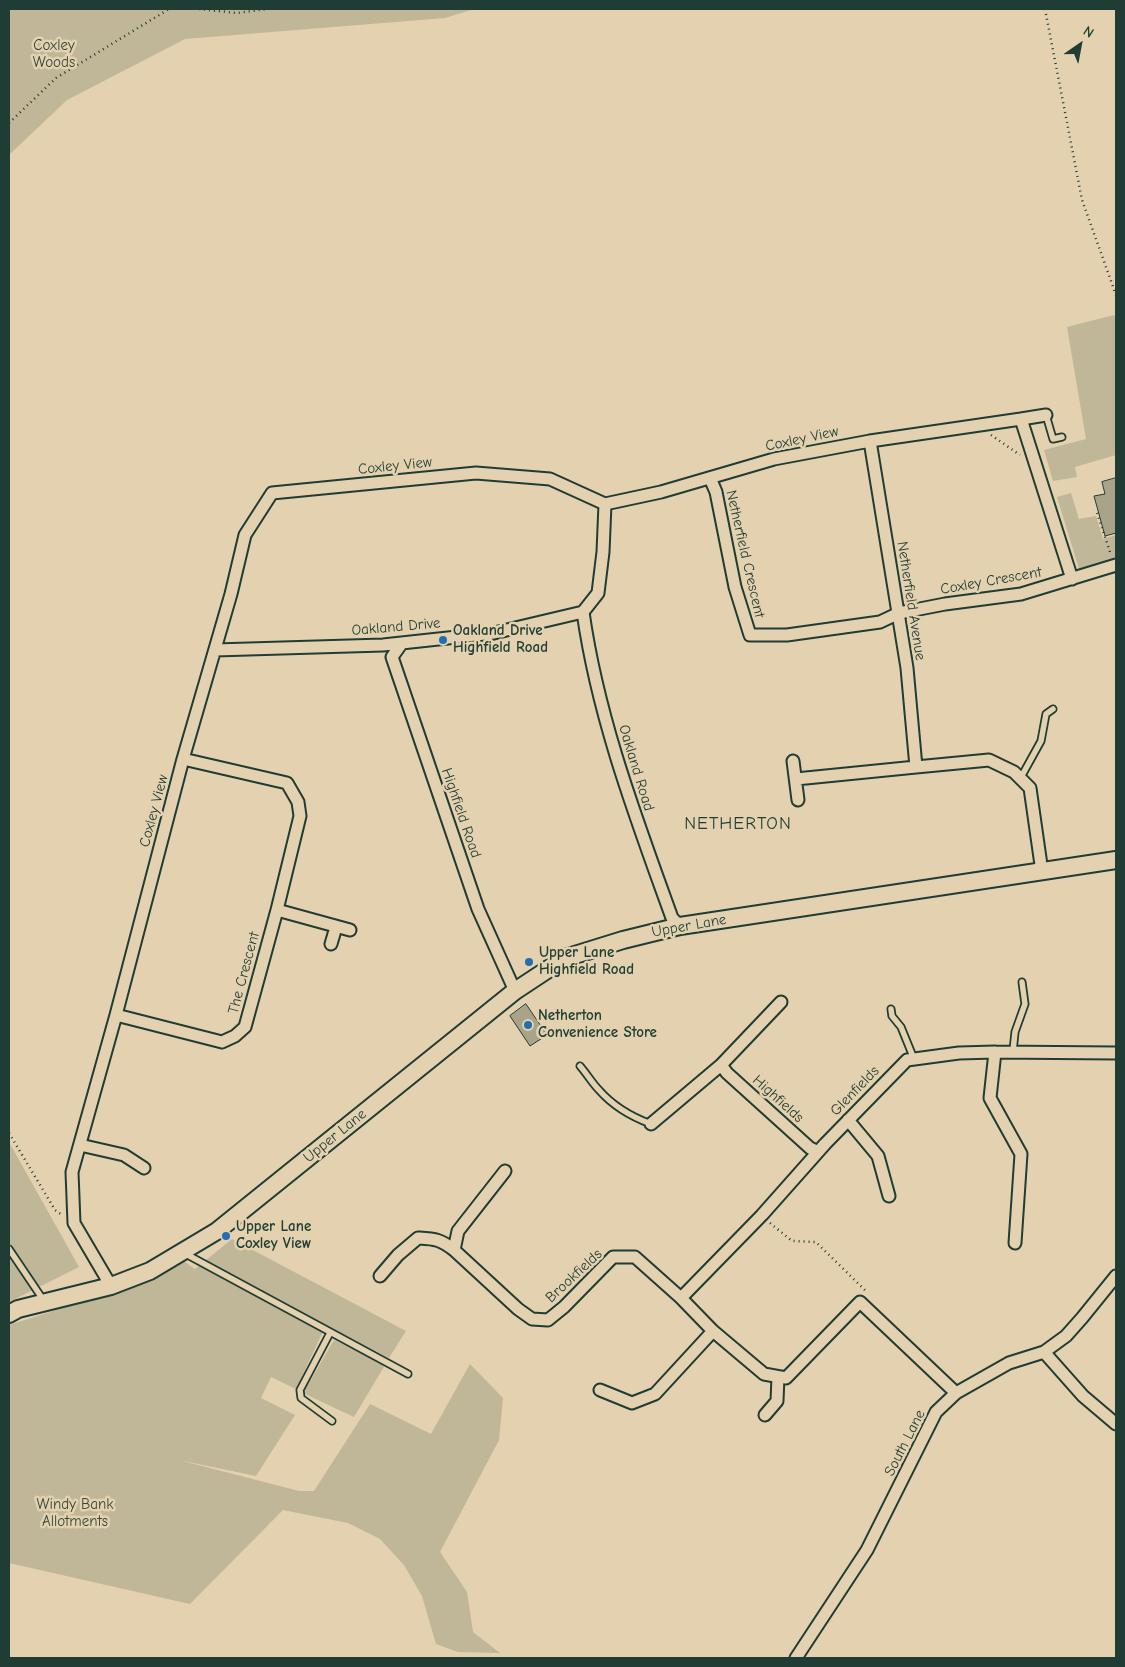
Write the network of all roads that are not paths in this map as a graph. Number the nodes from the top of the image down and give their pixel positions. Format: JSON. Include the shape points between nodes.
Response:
{"nodes":[{"id":1,"x":1046,"y":415,"type":"joint"},
{"id":2,"x":1021,"y":419,"type":"junction"},
{"id":3,"x":1062,"y":437,"type":"dead end"},
{"id":4,"x":870,"y":441,"type":"junction"},
{"id":5,"x":710,"y":478,"type":"junction"},
{"id":6,"x":605,"y":504,"type":"junction"},
{"id":7,"x":1115,"y":565,"type":"edge"},
{"id":8,"x":1072,"y":579,"type":"junction"},
{"id":9,"x":583,"y":612,"type":"junction"},
{"id":10,"x":899,"y":613,"type":"junction"},
{"id":11,"x":402,"y":643,"type":"junction"},
{"id":12,"x":215,"y":650,"type":"junction"},
{"id":13,"x":1052,"y":709,"type":"dead end"},
{"id":14,"x":183,"y":760,"type":"junction"},
{"id":15,"x":793,"y":761,"type":"dead end"},
{"id":16,"x":916,"y":767,"type":"junction"},
{"id":17,"x":796,"y":779,"type":"junction"},
{"id":18,"x":1020,"y":779,"type":"junction"},
{"id":19,"x":798,"y":800,"type":"dead end"},
{"id":20,"x":1116,"y":860,"type":"edge"},
{"id":21,"x":1042,"y":872,"type":"junction"},
{"id":22,"x":277,"y":910,"type":"junction"},
{"id":23,"x":336,"y":926,"type":"junction"},
{"id":24,"x":680,"y":926,"type":"junction"},
{"id":25,"x":350,"y":930,"type":"dead end"},
{"id":26,"x":332,"y":944,"type":"dead end"},
{"id":27,"x":1022,"y":982,"type":"dead end"},
{"id":28,"x":515,"y":991,"type":"junction"},
{"id":29,"x":781,"y":1002,"type":"dead end"},
{"id":30,"x":891,"y":1009,"type":"dead end"},
{"id":31,"x":116,"y":1016,"type":"junction"},
{"id":32,"x":1012,"y":1051,"type":"junction"},
{"id":33,"x":995,"y":1052,"type":"junction"},
{"id":34,"x":1116,"y":1052,"type":"edge"},
{"id":35,"x":914,"y":1059,"type":"junction"},
{"id":36,"x":721,"y":1065,"type":"junction"},
{"id":37,"x":580,"y":1066,"type":"dead end"},
{"id":38,"x":848,"y":1120,"type":"junction"},
{"id":39,"x":651,"y":1124,"type":"joint"},
{"id":40,"x":80,"y":1145,"type":"junction"},
{"id":41,"x":818,"y":1152,"type":"junction"},
{"id":42,"x":144,"y":1168,"type":"dead end"},
{"id":43,"x":505,"y":1171,"type":"dead end"},
{"id":44,"x":889,"y":1196,"type":"dead end"},
{"id":45,"x":1015,"y":1242,"type":"dead end"},
{"id":46,"x":9,"y":1249,"type":"edge"},
{"id":47,"x":454,"y":1250,"type":"junction"},
{"id":48,"x":182,"y":1252,"type":"junction"},
{"id":49,"x":380,"y":1276,"type":"dead end"},
{"id":50,"x":1116,"y":1276,"type":"edge"},
{"id":51,"x":111,"y":1286,"type":"junction"},
{"id":52,"x":682,"y":1298,"type":"junction"},
{"id":53,"x":45,"y":1303,"type":"junction"},
{"id":54,"x":9,"y":1314,"type":"edge"},
{"id":55,"x":713,"y":1331,"type":"junction"},
{"id":56,"x":330,"y":1333,"type":"junction"},
{"id":57,"x":1044,"y":1352,"type":"junction"},
{"id":58,"x":408,"y":1374,"type":"dead end"},
{"id":59,"x":778,"y":1377,"type":"junction"},
{"id":60,"x":600,"y":1390,"type":"dead end"},
{"id":61,"x":956,"y":1393,"type":"junction"},
{"id":62,"x":765,"y":1415,"type":"dead end"},
{"id":63,"x":332,"y":1421,"type":"dead end"},
{"id":64,"x":1116,"y":1424,"type":"edge"},
{"id":65,"x":796,"y":1658,"type":"edge"}],
"edges":[{"from":1,"to":2,"type":"street","name":"Coxley View"},
{"from":1,"to":3,"type":"lane","via":[[1053,439]]},
{"from":2,"to":4,"type":"street","name":"Coxley View"},
{"from":2,"to":8,"type":"street"},
{"from":4,"to":5,"type":"street","name":"Coxley View","via":[[774,459]]},
{"from":4,"to":10,"type":"street","name":"Netherfield Avenue"},
{"from":5,"to":6,"type":"street","name":"Coxley View"},
{"from":5,"to":10,"type":"street","name":"Netherfield Crescent","via":[[716,492],[735,587],[750,635],[829,630],[880,622]]},
{"from":6,"to":9,"type":"street","via":[[598,593]]},
{"from":6,"to":12,"type":"street","name":"Coxley View","via":[[550,479],[476,473],[272,493],[245,535]]},
{"from":7,"to":8,"type":"street","name":"Coxley Crescent"},
{"from":8,"to":10,"type":"street","name":"Coxley Crescent","via":[[1020,594]]},
{"from":9,"to":11,"type":"street","name":"Oakland Drive","via":[[494,633]]},
{"from":9,"to":24,"type":"street","name":"Oakland Road","via":[[599,696],[629,801],[672,918]]},
{"from":10,"to":16,"type":"street","name":"Netherfield Avenue"},
{"from":11,"to":12,"type":"street","name":"Oakland Drive"},
{"from":11,"to":28,"type":"street","name":"Highfield Road","via":[[392,657],[478,909]]},
{"from":12,"to":14,"type":"street","name":"Coxley View"},
{"from":13,"to":18,"type":"lane","via":[[1046,714],[1041,741]]},
{"from":14,"to":22,"type":"street","name":"The Crescent","via":[[287,783],[298,802],[300,816]]},
{"from":14,"to":31,"type":"street","name":"Coxley View"},
{"from":15,"to":17,"type":"street"},
{"from":16,"to":17,"type":"street"},
{"from":16,"to":18,"type":"street","via":[[989,760],[1014,772]]},
{"from":17,"to":19,"type":"street"},
{"from":18,"to":21,"type":"street","via":[[1030,788]]},
{"from":20,"to":21,"type":"main road","name":"Upper Lane"},
{"from":21,"to":24,"type":"main road","name":"Upper Lane"},
{"from":22,"to":23,"type":"street"},
{"from":22,"to":31,"type":"street","name":"The Crescent","via":[[245,1027],[235,1036],[222,1042]]},
{"from":23,"to":25,"type":"street"},
{"from":23,"to":26,"type":"street"},
{"from":24,"to":28,"type":"main road","name":"Upper Lane","via":[[565,958]]},
{"from":27,"to":32,"type":"lane","via":[[1024,1004]]},
{"from":28,"to":48,"type":"main road","name":"Upper Lane","via":[[217,1231]]},
{"from":29,"to":36,"type":"street"},
{"from":30,"to":35,"type":"lane"},
{"from":31,"to":40,"type":"street","name":"Coxley View"},
{"from":32,"to":33,"type":"street","name":"Glenfields"},
{"from":32,"to":34,"type":"street","name":"Glenfields"},
{"from":33,"to":35,"type":"street","name":"Glenfields"},
{"from":33,"to":45,"type":"street","via":[[990,1098],[1021,1154]]},
{"from":35,"to":38,"type":"street","name":"Glenfields","via":[[907,1060]]},
{"from":36,"to":39,"type":"street"},
{"from":36,"to":41,"type":"street","name":"Highfields","via":[[761,1105]]},
{"from":37,"to":39,"type":"lane","via":[[613,1104]]},
{"from":38,"to":41,"type":"street","name":"Glenfields"},
{"from":38,"to":44,"type":"street","via":[[878,1156]]},
{"from":40,"to":42,"type":"street","via":[[124,1155]]},
{"from":40,"to":51,"type":"street","name":"Coxley View","via":[[72,1172],[74,1223]]},
{"from":41,"to":52,"type":"street","name":"Glenfields"},
{"from":43,"to":47,"type":"street","via":[[458,1230]]},
{"from":46,"to":53,"type":"lane"},
{"from":47,"to":49,"type":"street","name":"Brookfields","via":[[437,1239],[418,1238]]},
{"from":47,"to":52,"type":"street","name":"Brookfields","via":[[532,1319],[548,1320],[564,1308],[613,1257],[635,1257]]},
{"from":48,"to":51,"type":"main road","name":"Upper Lane","via":[[150,1271]]},
{"from":48,"to":56,"type":"lane"},
{"from":50,"to":57,"type":"street","name":"South Lane","via":[[1066,1336]]},
{"from":51,"to":53,"type":"main road","name":"Upper Lane"},
{"from":52,"to":55,"type":"street","name":"Brookfields"},
{"from":53,"to":54,"type":"main road","name":"Upper Lane"},
{"from":55,"to":59,"type":"street","name":"Brookfields","via":[[764,1374]]},
{"from":55,"to":60,"type":"street","via":[[655,1394],[632,1402]]},
{"from":56,"to":58,"type":"lane"},
{"from":56,"to":63,"type":"lane","via":[[300,1390],[301,1398]]},
{"from":57,"to":61,"type":"street","name":"South Lane","via":[[1009,1363]]},
{"from":57,"to":64,"type":"street","via":[[1084,1396]]},
{"from":59,"to":61,"type":"street","via":[[786,1378],[860,1302]]},
{"from":59,"to":62,"type":"street","via":[[778,1401]]},
{"from":61,"to":65,"type":"street","name":"South Lane","via":[[936,1412],[868,1550]]}]}
